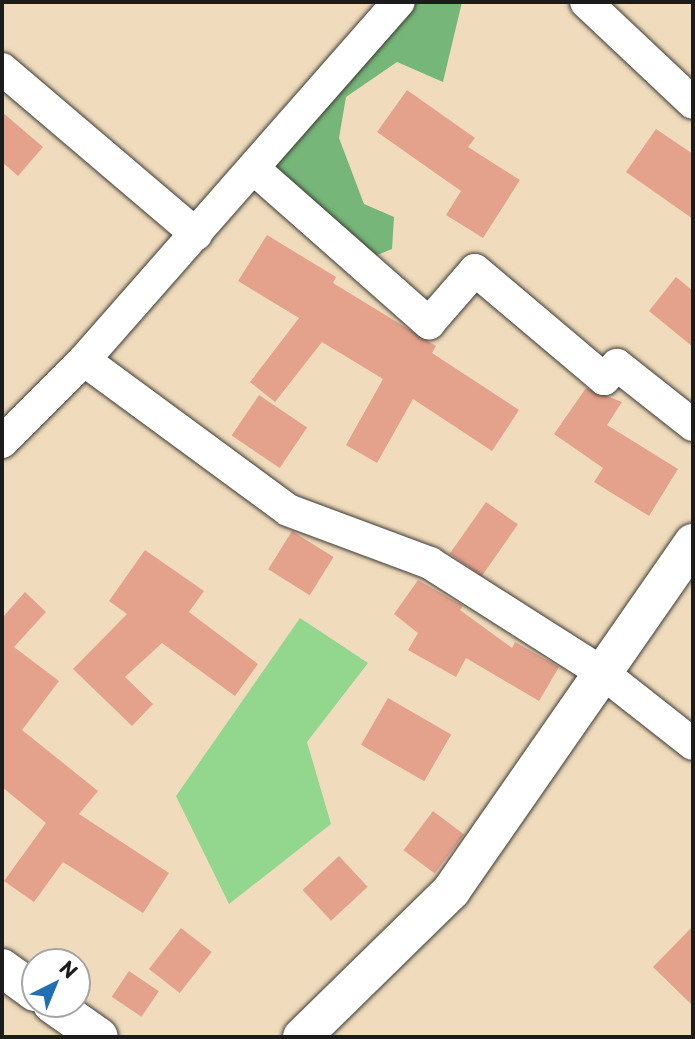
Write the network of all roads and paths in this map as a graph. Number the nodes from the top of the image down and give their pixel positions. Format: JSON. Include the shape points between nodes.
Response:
{"nodes":[{"id":1,"x":399,"y":2,"type":"edge"},
{"id":2,"x":586,"y":2,"type":"edge"},
{"id":3,"x":2,"y":69,"type":"edge"},
{"id":4,"x":693,"y":103,"type":"edge"},
{"id":5,"x":253,"y":168,"type":"junction"},
{"id":6,"x":196,"y":234,"type":"junction"},
{"id":7,"x":85,"y":360,"type":"junction"},
{"id":8,"x":693,"y":425,"type":"edge"},
{"id":9,"x":2,"y":442,"type":"edge"},
{"id":10,"x":693,"y":543,"type":"edge"},
{"id":11,"x":604,"y":674,"type":"junction"},
{"id":12,"x":693,"y":744,"type":"edge"},
{"id":13,"x":2,"y":968,"type":"edge"},
{"id":14,"x":21,"y":982,"type":"edge"},
{"id":15,"x":72,"y":1018,"type":"edge"},
{"id":16,"x":99,"y":1037,"type":"edge"},
{"id":17,"x":302,"y":1037,"type":"edge"}],
"edges":[{"from":1,"to":5,"type":"street"},
{"from":2,"to":4,"type":"street"},
{"from":3,"to":6,"type":"street"},
{"from":5,"to":6,"type":"street"},
{"from":5,"to":8,"type":"street","via":[[429,323],[475,270],[604,379],[617,365]]},
{"from":6,"to":7,"type":"street"},
{"from":7,"to":9,"type":"street"},
{"from":7,"to":11,"type":"street","via":[[288,510],[430,563]]},
{"from":10,"to":11,"type":"street"},
{"from":11,"to":12,"type":"street"},
{"from":11,"to":17,"type":"street","via":[[451,891]]},
{"from":13,"to":14,"type":"street"},
{"from":15,"to":16,"type":"street"}]}
